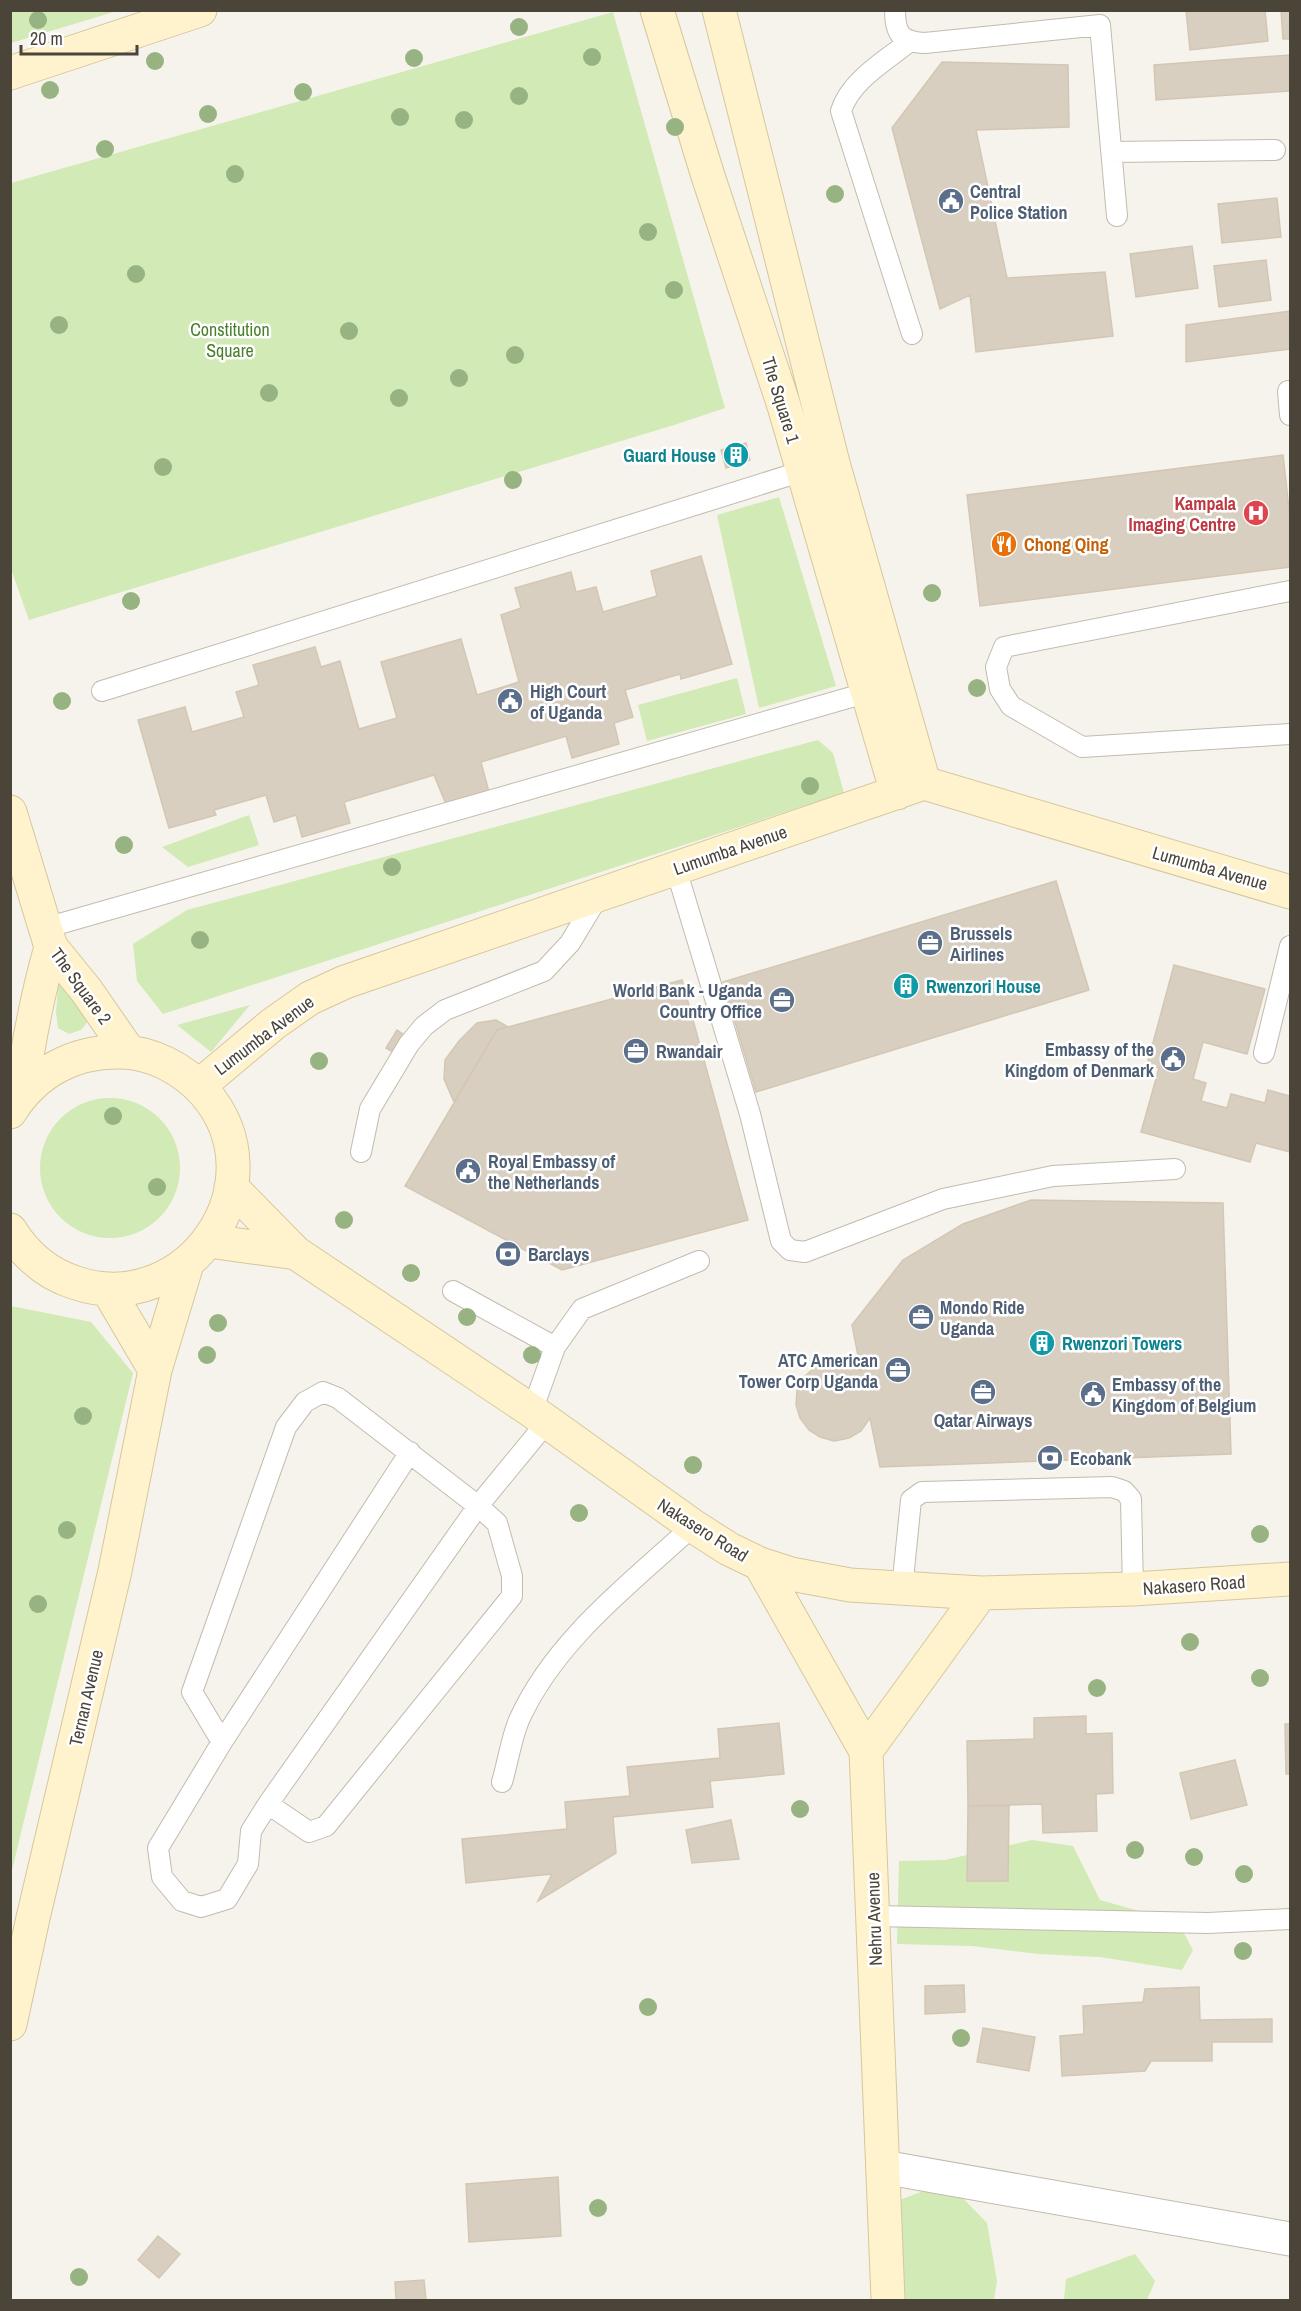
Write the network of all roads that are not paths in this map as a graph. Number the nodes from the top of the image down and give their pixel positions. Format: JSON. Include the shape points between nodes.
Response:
{"nodes":[{"id":1,"x":200,"y":10,"type":"edge"},
{"id":2,"x":657,"y":10,"type":"edge"},
{"id":3,"x":719,"y":10,"type":"edge"},
{"id":4,"x":895,"y":10,"type":"edge"},
{"id":5,"x":1100,"y":18,"type":"edge"},
{"id":6,"x":909,"y":42,"type":"junction"},
{"id":7,"x":10,"y":73,"type":"edge"},
{"id":8,"x":1275,"y":150,"type":"dead end"},
{"id":9,"x":1112,"y":152,"type":"junction"},
{"id":10,"x":1117,"y":216,"type":"dead end"},
{"id":11,"x":912,"y":334,"type":"dead end"},
{"id":12,"x":1288,"y":391,"type":"dead end"},
{"id":13,"x":1290,"y":415,"type":"edge"},
{"id":14,"x":802,"y":471,"type":"junction"},
{"id":15,"x":1290,"y":591,"type":"edge"},
{"id":16,"x":882,"y":689,"type":"junction"},
{"id":17,"x":102,"y":691,"type":"dead end"},
{"id":18,"x":1290,"y":734,"type":"edge"},
{"id":19,"x":911,"y":788,"type":"junction"},
{"id":20,"x":13,"y":834,"type":"edge"},
{"id":21,"x":676,"y":868,"type":"junction"},
{"id":22,"x":1290,"y":892,"type":"edge"},
{"id":23,"x":599,"y":895,"type":"junction"},
{"id":24,"x":48,"y":938,"type":"junction"},
{"id":25,"x":1290,"y":945,"type":"edge"},
{"id":26,"x":129,"y":1052,"type":"junction"},
{"id":27,"x":1264,"y":1053,"type":"dead end"},
{"id":28,"x":199,"y":1086,"type":"junction"},
{"id":29,"x":16,"y":1103,"type":"edge"},
{"id":30,"x":361,"y":1152,"type":"dead end"},
{"id":31,"x":1174,"y":1169,"type":"dead end"},
{"id":32,"x":231,"y":1187,"type":"junction"},
{"id":33,"x":10,"y":1230,"type":"edge"},
{"id":34,"x":198,"y":1252,"type":"junction"},
{"id":35,"x":296,"y":1253,"type":"junction"},
{"id":36,"x":699,"y":1261,"type":"dead end"},
{"id":37,"x":10,"y":1266,"type":"edge"},
{"id":38,"x":43,"y":1268,"type":"junction"},
{"id":39,"x":108,"y":1290,"type":"junction"},
{"id":40,"x":453,"y":1291,"type":"dead end"},
{"id":41,"x":555,"y":1347,"type":"junction"},
{"id":42,"x":155,"y":1370,"type":"junction"},
{"id":43,"x":539,"y":1417,"type":"junction"},
{"id":44,"x":410,"y":1452,"type":"junction"},
{"id":45,"x":478,"y":1506,"type":"junction"},
{"id":46,"x":693,"y":1526,"type":"junction"},
{"id":47,"x":760,"y":1564,"type":"junction"},
{"id":48,"x":1290,"y":1579,"type":"edge"},
{"id":49,"x":902,"y":1588,"type":"junction"},
{"id":50,"x":1133,"y":1589,"type":"junction"},
{"id":51,"x":981,"y":1593,"type":"junction"},
{"id":52,"x":222,"y":1742,"type":"junction"},
{"id":53,"x":866,"y":1751,"type":"junction"},
{"id":54,"x":502,"y":1782,"type":"dead end"},
{"id":55,"x":268,"y":1804,"type":"junction"},
{"id":56,"x":874,"y":1916,"type":"junction"},
{"id":57,"x":1290,"y":1919,"type":"edge"},
{"id":58,"x":10,"y":2024,"type":"edge"},
{"id":59,"x":883,"y":2167,"type":"junction"},
{"id":60,"x":1290,"y":2239,"type":"edge"},
{"id":61,"x":888,"y":2301,"type":"edge"}],
"edges":[{"from":1,"to":7,"type":"main road"},
{"from":2,"to":14,"type":"main road","name":"The Square 1"},
{"from":3,"to":16,"type":"main road","name":"The Square 1","via":[[833,463]]},
{"from":4,"to":6,"type":"lane","via":[[899,34]]},
{"from":5,"to":6,"type":"lane"},
{"from":5,"to":9,"type":"lane"},
{"from":6,"to":11,"type":"lane","via":[[866,76],[845,98],[841,111]]},
{"from":8,"to":9,"type":"lane"},
{"from":9,"to":10,"type":"lane"},
{"from":12,"to":13,"type":"lane"},
{"from":14,"to":16,"type":"main road","name":"The Square 1"},
{"from":14,"to":17,"type":"lane"},
{"from":15,"to":18,"type":"lane","via":[[1004,647],[996,667],[999,688],[1011,706],[1082,747]]},
{"from":16,"to":19,"type":"main road","name":"The Square 1"},
{"from":16,"to":24,"type":"lane"},
{"from":19,"to":21,"type":"main road","name":"Lumumba Avenue"},
{"from":19,"to":22,"type":"main road","name":"Lumumba Avenue"},
{"from":20,"to":24,"type":"main road","name":"The Square 2"},
{"from":21,"to":23,"type":"main road","name":"Lumumba Avenue"},
{"from":21,"to":31,"type":"lane","via":[[750,1114],[781,1241],[790,1250],[806,1252],[954,1196],[1053,1176]]},
{"from":23,"to":28,"type":"main road","name":"Lumumba Avenue","via":[[345,982],[310,998]]},
{"from":23,"to":30,"type":"lane","via":[[570,943],[544,971],[445,1010],[424,1026],[370,1109]]},
{"from":24,"to":26,"type":"main road","name":"The Square 2"},
{"from":24,"to":29,"type":"main road"},
{"from":25,"to":27,"type":"lane"},
{"from":26,"to":28,"type":"main road","name":"Ternan Avenue","via":[[155,1058]]},
{"from":26,"to":29,"type":"main road","name":"Ternan Avenue","via":[[99,1051],[70,1059],[43,1074]]},
{"from":28,"to":32,"type":"main road","name":"Ternan Avenue","via":[[217,1111],[229,1140]]},
{"from":32,"to":34,"type":"main road","name":"Ternan Avenue","via":[[224,1216]]},
{"from":32,"to":35,"type":"main road","name":"Nakasero Road"},
{"from":33,"to":38,"type":"main road"},
{"from":34,"to":35,"type":"main road","name":"Nakasero Road"},
{"from":34,"to":39,"type":"main road","via":[[170,1275],[150,1284]]},
{"from":34,"to":42,"type":"main road","name":"Ternan Avenue"},
{"from":35,"to":43,"type":"main road","name":"Nakasero Road"},
{"from":36,"to":41,"type":"lane","via":[[582,1309]]},
{"from":37,"to":38,"type":"main road"},
{"from":38,"to":39,"type":"main road","via":[[63,1280]]},
{"from":39,"to":42,"type":"main road"},
{"from":40,"to":41,"type":"lane"},
{"from":41,"to":43,"type":"lane"},
{"from":42,"to":58,"type":"main road","name":"Ternan Avenue","via":[[115,1571]]},
{"from":43,"to":45,"type":"lane"},
{"from":43,"to":46,"type":"main road","name":"Nakasero Road"},
{"from":44,"to":45,"type":"lane"},
{"from":44,"to":52,"type":"lane"},
{"from":44,"to":52,"type":"lane","via":[[338,1398],[323,1392],[305,1402],[286,1427],[192,1692]]},
{"from":45,"to":55,"type":"lane"},
{"from":45,"to":55,"type":"lane","via":[[497,1523],[512,1576],[512,1596],[326,1826],[309,1832]]},
{"from":46,"to":47,"type":"main road","name":"Nakasero Road","via":[[729,1550]]},
{"from":46,"to":54,"type":"lane","via":[[581,1629],[537,1686],[518,1722]]},
{"from":47,"to":49,"type":"main road","name":"Nakasero Road","via":[[820,1580]]},
{"from":47,"to":53,"type":"main road","name":"Nehru Avenue"},
{"from":48,"to":50,"type":"main road","name":"Nakasero Road"},
{"from":49,"to":50,"type":"lane","via":[[911,1500],[922,1492],[1112,1487],[1124,1491],[1131,1499]]},
{"from":49,"to":51,"type":"main road","name":"Nakasero Road"},
{"from":50,"to":51,"type":"main road","name":"Nakasero Road"},
{"from":51,"to":53,"type":"main road"},
{"from":52,"to":55,"type":"lane","via":[[158,1848],[162,1877],[182,1901],[201,1907],[226,1899],[249,1864],[251,1830]]},
{"from":53,"to":56,"type":"main road","name":"Nehru Avenue"},
{"from":56,"to":57,"type":"lane","via":[[1208,1923]]},
{"from":56,"to":59,"type":"main road","name":"Nehru Avenue"},
{"from":59,"to":60,"type":"street"},
{"from":59,"to":61,"type":"main road","name":"Nehru Avenue"}]}
